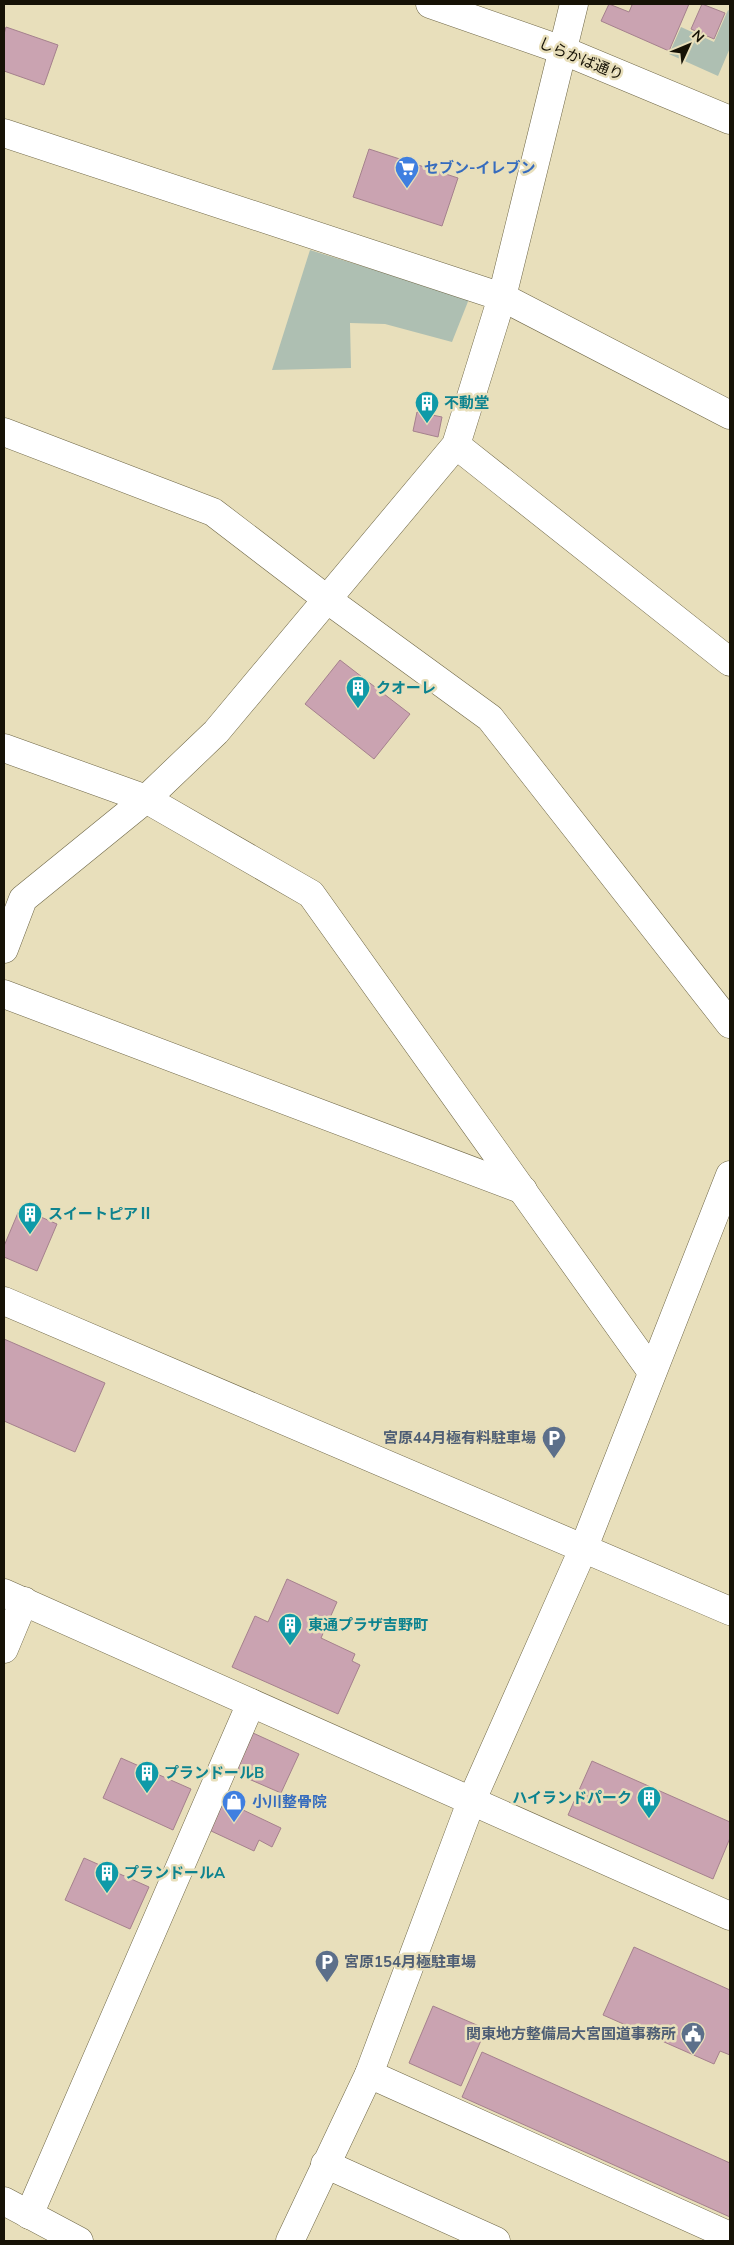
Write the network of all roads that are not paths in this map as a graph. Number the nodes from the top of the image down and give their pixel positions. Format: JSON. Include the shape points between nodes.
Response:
{"nodes":[{"id":1,"x":430,"y":4,"type":"edge"},
{"id":2,"x":574,"y":4,"type":"edge"},
{"id":3,"x":562,"y":50,"type":"junction"},
{"id":4,"x":730,"y":120,"type":"edge"},
{"id":5,"x":4,"y":133,"type":"edge"},
{"id":6,"x":502,"y":297,"type":"junction"},
{"id":7,"x":730,"y":414,"type":"edge"},
{"id":8,"x":4,"y":432,"type":"edge"},
{"id":9,"x":456,"y":445,"type":"junction"},
{"id":10,"x":328,"y":600,"type":"junction"},
{"id":11,"x":730,"y":662,"type":"edge"},
{"id":12,"x":4,"y":748,"type":"edge"},
{"id":13,"x":146,"y":799,"type":"junction"},
{"id":14,"x":4,"y":950,"type":"edge"},
{"id":15,"x":4,"y":994,"type":"edge"},
{"id":16,"x":730,"y":1024,"type":"edge"},
{"id":17,"x":730,"y":1175,"type":"edge"},
{"id":18,"x":523,"y":1190,"type":"junction"},
{"id":19,"x":4,"y":1301,"type":"edge"},
{"id":20,"x":652,"y":1372,"type":"junction"},
{"id":21,"x":584,"y":1547,"type":"junction"},
{"id":22,"x":14,"y":1597,"type":"edge"},
{"id":23,"x":730,"y":1610,"type":"edge"},
{"id":24,"x":4,"y":1649,"type":"edge"},
{"id":25,"x":251,"y":1703,"type":"junction"},
{"id":26,"x":471,"y":1802,"type":"junction"},
{"id":27,"x":730,"y":1916,"type":"edge"},
{"id":28,"x":369,"y":2074,"type":"junction"},
{"id":29,"x":325,"y":2164,"type":"junction"},
{"id":30,"x":4,"y":2201,"type":"edge"},
{"id":31,"x":29,"y":2215,"type":"junction"},
{"id":32,"x":730,"y":2236,"type":"edge"},
{"id":33,"x":79,"y":2241,"type":"edge"},
{"id":34,"x":290,"y":2241,"type":"edge"},
{"id":35,"x":496,"y":2241,"type":"edge"}],
"edges":[{"from":1,"to":3,"type":"street","name":"しらかば通り"},
{"from":2,"to":3,"type":"street"},
{"from":3,"to":4,"type":"street","name":"しらかば通り"},
{"from":3,"to":6,"type":"street"},
{"from":5,"to":6,"type":"street"},
{"from":6,"to":7,"type":"street"},
{"from":6,"to":9,"type":"street"},
{"from":8,"to":10,"type":"street","via":[[213,512]]},
{"from":9,"to":10,"type":"street"},
{"from":9,"to":11,"type":"street"},
{"from":10,"to":13,"type":"street","via":[[216,732]]},
{"from":10,"to":16,"type":"street","via":[[490,718]]},
{"from":12,"to":13,"type":"street"},
{"from":13,"to":14,"type":"street","via":[[23,899]]},
{"from":13,"to":18,"type":"street","via":[[311,894]]},
{"from":15,"to":18,"type":"street"},
{"from":17,"to":20,"type":"street"},
{"from":18,"to":20,"type":"street"},
{"from":19,"to":21,"type":"street"},
{"from":20,"to":21,"type":"street"},
{"from":21,"to":23,"type":"street"},
{"from":21,"to":26,"type":"street"},
{"from":22,"to":24,"type":"street"},
{"from":22,"to":25,"type":"street"},
{"from":25,"to":26,"type":"street"},
{"from":25,"to":31,"type":"street"},
{"from":26,"to":27,"type":"street"},
{"from":26,"to":28,"type":"street"},
{"from":28,"to":29,"type":"street"},
{"from":28,"to":32,"type":"street"},
{"from":29,"to":34,"type":"street"},
{"from":29,"to":35,"type":"street"},
{"from":30,"to":31,"type":"street"},
{"from":31,"to":33,"type":"street"}]}
